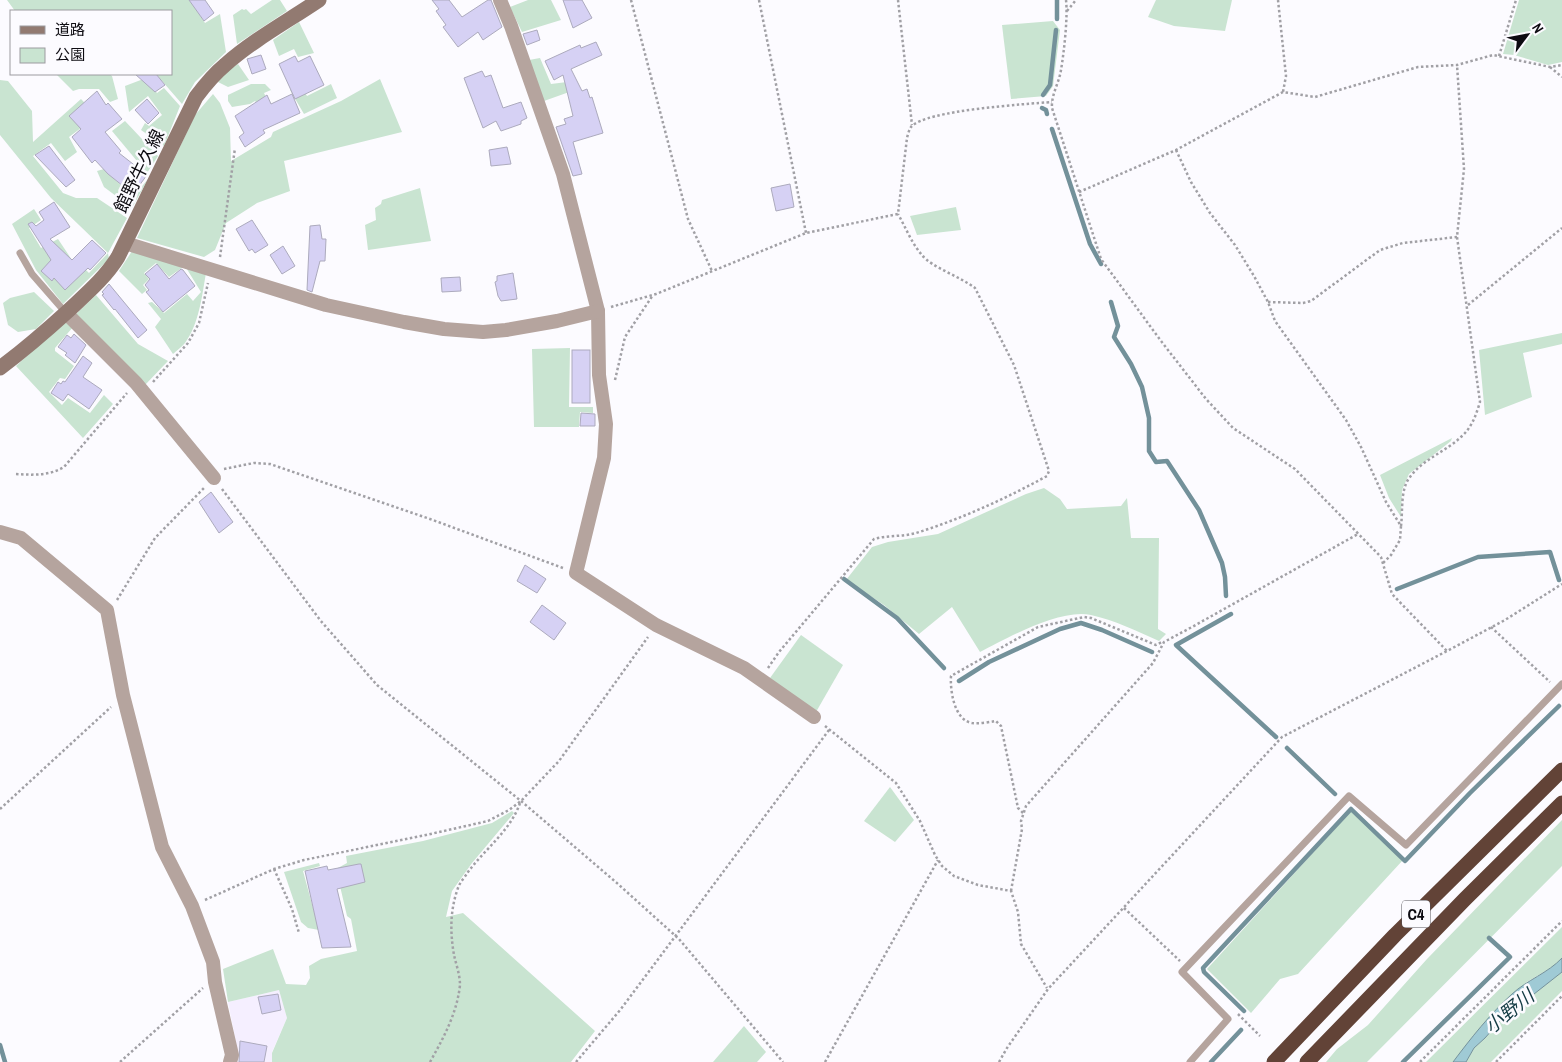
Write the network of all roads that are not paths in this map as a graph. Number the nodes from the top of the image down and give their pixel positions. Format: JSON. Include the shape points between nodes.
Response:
{"nodes":[{"id":1,"x":319,"y":0,"type":"edge"},
{"id":2,"x":500,"y":0,"type":"edge"},
{"id":3,"x":125,"y":243,"type":"junction"},
{"id":4,"x":20,"y":253,"type":"dead end"},
{"id":5,"x":598,"y":311,"type":"junction"},
{"id":6,"x":66,"y":313,"type":"junction"},
{"id":7,"x":0,"y":368,"type":"edge"},
{"id":8,"x":212,"y":476,"type":"road end"},
{"id":9,"x":0,"y":532,"type":"edge"},
{"id":10,"x":1560,"y":687,"type":"edge"},
{"id":11,"x":814,"y":717,"type":"road end"},
{"id":12,"x":1562,"y":770,"type":"edge"},
{"id":13,"x":1562,"y":804,"type":"edge"},
{"id":14,"x":230,"y":1062,"type":"edge"},
{"id":15,"x":1190,"y":1062,"type":"edge"},
{"id":16,"x":1274,"y":1062,"type":"edge"},
{"id":17,"x":1308,"y":1062,"type":"edge"}],
"edges":[{"from":1,"to":3,"type":"main road","name":"館野牛久線","via":[[226,64],[196,96]]},
{"from":2,"to":5,"type":"street","via":[[563,174]]},
{"from":3,"to":5,"type":"street","via":[[326,305],[444,329],[506,330]]},
{"from":3,"to":6,"type":"main road","name":"館野牛久線","via":[[110,269]]},
{"from":4,"to":6,"type":"lane","via":[[32,274]]},
{"from":5,"to":11,"type":"street","via":[[598,375],[606,424],[604,458],[576,573],[656,626],[744,668]]},
{"from":6,"to":7,"type":"main road","name":"館野牛久線","via":[[30,347]]},
{"from":6,"to":8,"type":"street","via":[[140,388]]},
{"from":9,"to":14,"type":"street","via":[[21,538],[107,610],[123,695],[162,847],[192,906],[213,962],[232,1055]]},
{"from":10,"to":15,"type":"lane","via":[[1406,845],[1349,796],[1182,972],[1228,1020]]},
{"from":12,"to":16,"type":"highway","number":"C4","via":[[1395,935]]},
{"from":13,"to":17,"type":"highway","number":"C4"}]}
